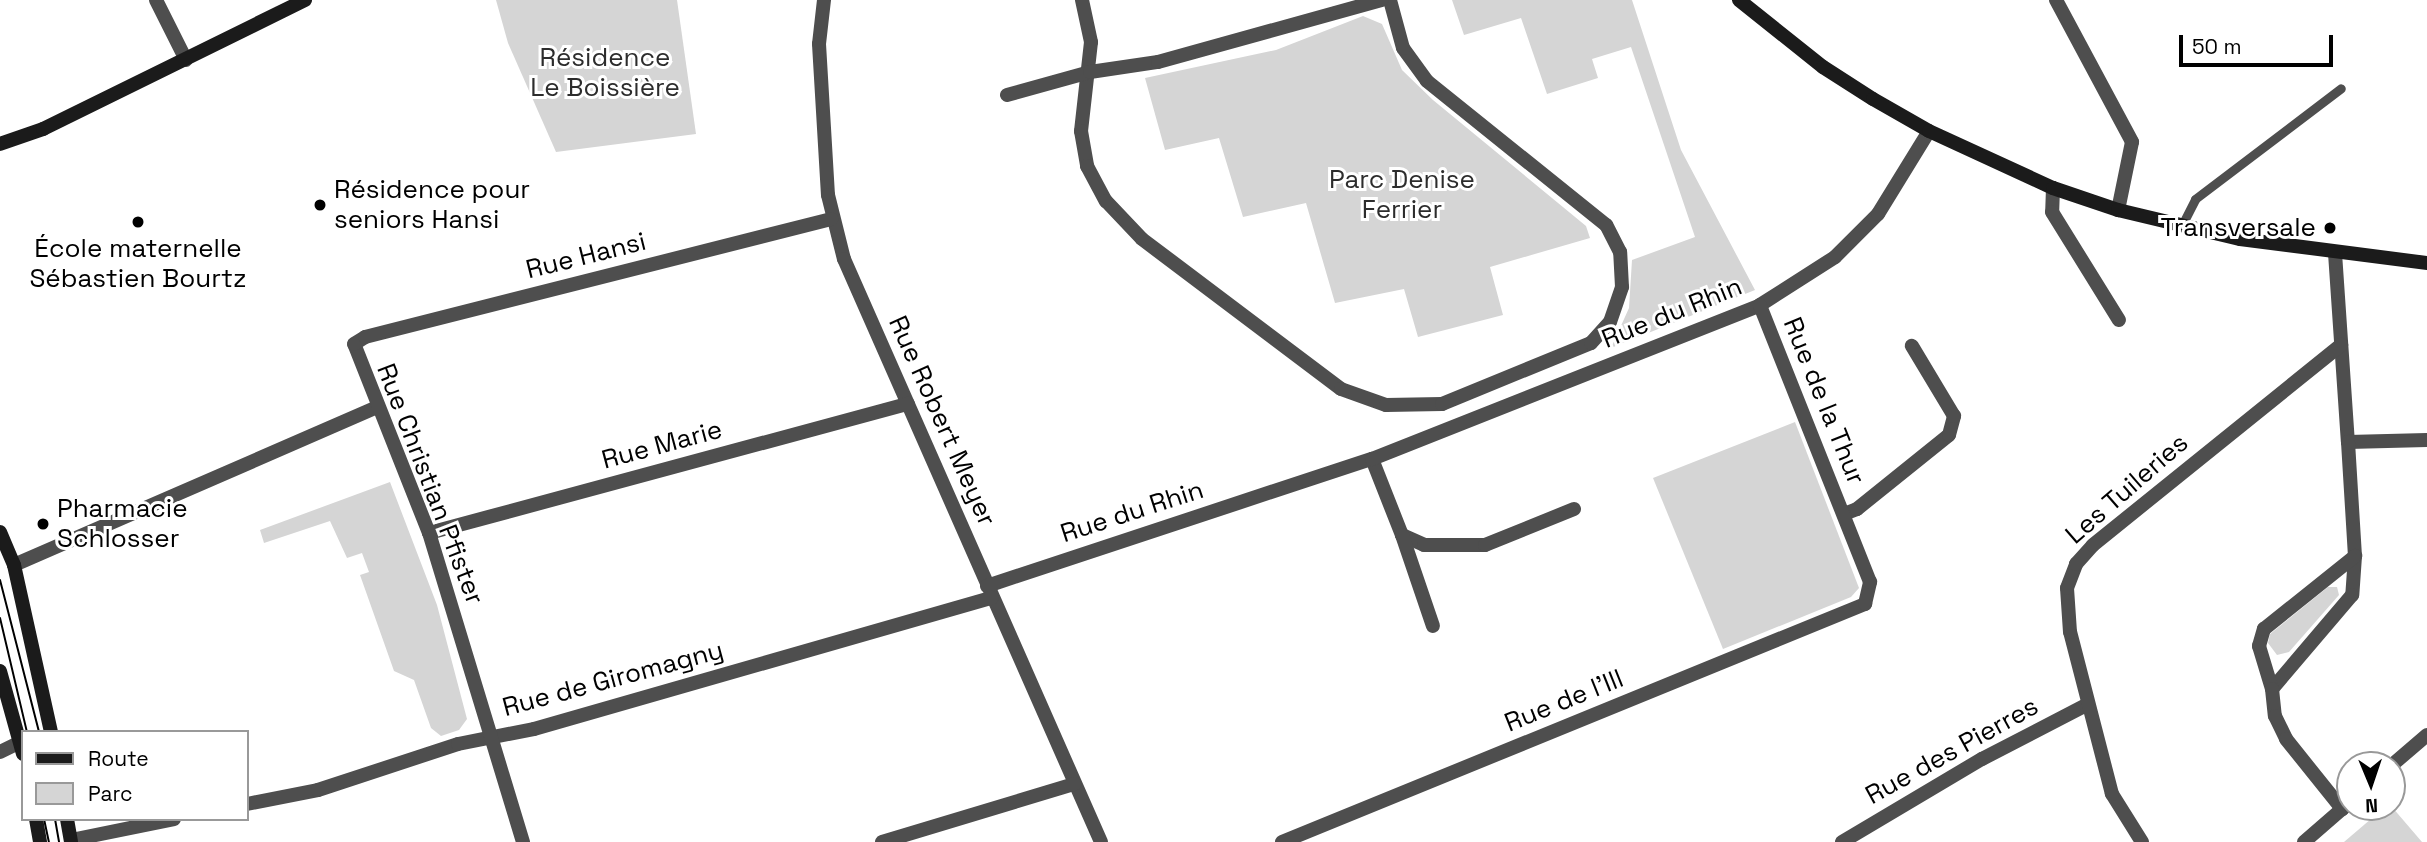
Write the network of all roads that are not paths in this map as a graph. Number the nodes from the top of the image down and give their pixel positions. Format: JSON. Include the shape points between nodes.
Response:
{"nodes":[{"id":1,"x":156,"y":0,"type":"edge"},
{"id":2,"x":305,"y":0,"type":"edge"},
{"id":3,"x":824,"y":0,"type":"edge"},
{"id":4,"x":1082,"y":0,"type":"edge"},
{"id":5,"x":1382,"y":0,"type":"edge"},
{"id":6,"x":1390,"y":0,"type":"edge"},
{"id":7,"x":1739,"y":0,"type":"edge"},
{"id":8,"x":2056,"y":0,"type":"edge"},
{"id":9,"x":186,"y":60,"type":"junction"},
{"id":10,"x":1090,"y":72,"type":"junction"},
{"id":11,"x":2341,"y":88,"type":"dead end"},
{"id":12,"x":1007,"y":94,"type":"dead end"},
{"id":13,"x":1929,"y":131,"type":"junction"},
{"id":14,"x":0,"y":144,"type":"edge"},
{"id":15,"x":2053,"y":188,"type":"junction"},
{"id":16,"x":2118,"y":210,"type":"junction"},
{"id":17,"x":831,"y":219,"type":"junction"},
{"id":18,"x":2181,"y":227,"type":"junction"},
{"id":19,"x":2335,"y":253,"type":"junction"},
{"id":20,"x":2427,"y":263,"type":"edge"},
{"id":21,"x":1760,"y":305,"type":"junction"},
{"id":22,"x":2119,"y":320,"type":"dead end"},
{"id":23,"x":354,"y":344,"type":"joint"},
{"id":24,"x":2341,"y":345,"type":"junction"},
{"id":25,"x":1912,"y":346,"type":"dead end"},
{"id":26,"x":908,"y":404,"type":"junction"},
{"id":27,"x":378,"y":407,"type":"junction"},
{"id":28,"x":2427,"y":440,"type":"edge"},
{"id":29,"x":2348,"y":442,"type":"junction"},
{"id":30,"x":1372,"y":459,"type":"junction"},
{"id":31,"x":1574,"y":509,"type":"dead end"},
{"id":32,"x":1844,"y":514,"type":"junction"},
{"id":33,"x":0,"y":532,"type":"edge"},
{"id":34,"x":429,"y":533,"type":"junction"},
{"id":35,"x":1402,"y":535,"type":"junction"},
{"id":36,"x":2355,"y":556,"type":"junction"},
{"id":37,"x":14,"y":565,"type":"junction"},
{"id":38,"x":990,"y":592,"type":"junction"},
{"id":39,"x":1865,"y":604,"type":"joint"},
{"id":40,"x":1433,"y":626,"type":"dead end"},
{"id":41,"x":0,"y":670,"type":"edge"},
{"id":42,"x":2272,"y":689,"type":"junction"},
{"id":43,"x":2088,"y":704,"type":"junction"},
{"id":44,"x":48,"y":730,"type":"edge"},
{"id":45,"x":2427,"y":735,"type":"edge"},
{"id":46,"x":492,"y":737,"type":"junction"},
{"id":47,"x":21,"y":743,"type":"edge"},
{"id":48,"x":21,"y":746,"type":"edge"},
{"id":49,"x":0,"y":752,"type":"edge"},
{"id":50,"x":2406,"y":753,"type":"edge"},
{"id":51,"x":1074,"y":784,"type":"junction"},
{"id":52,"x":2336,"y":794,"type":"edge"},
{"id":53,"x":248,"y":804,"type":"edge"},
{"id":54,"x":2336,"y":814,"type":"edge"},
{"id":55,"x":36,"y":821,"type":"edge"},
{"id":56,"x":67,"y":821,"type":"edge"},
{"id":57,"x":165,"y":821,"type":"edge"},
{"id":58,"x":71,"y":841,"type":"edge"},
{"id":59,"x":40,"y":842,"type":"edge"},
{"id":60,"x":523,"y":842,"type":"edge"},
{"id":61,"x":882,"y":842,"type":"edge"},
{"id":62,"x":1101,"y":842,"type":"edge"},
{"id":63,"x":1282,"y":842,"type":"edge"},
{"id":64,"x":1842,"y":842,"type":"edge"},
{"id":65,"x":2142,"y":842,"type":"edge"},
{"id":66,"x":2304,"y":842,"type":"edge"}],
"edges":[{"from":1,"to":9,"type":"street"},
{"from":2,"to":9,"type":"main road"},
{"from":3,"to":17,"type":"street","name":"Rue Robert Meyer","via":[[819,44]]},
{"from":4,"to":10,"type":"street","via":[[1091,42]]},
{"from":5,"to":10,"type":"street","via":[[1158,62]]},
{"from":6,"to":10,"type":"street","via":[[1403,48],[1427,81],[1606,225],[1620,252],[1622,287],[1610,322],[1591,343],[1442,404],[1386,405],[1341,389],[1142,239],[1106,201],[1087,166],[1081,131]]},
{"from":7,"to":13,"type":"main road","via":[[1823,67]]},
{"from":8,"to":16,"type":"street","via":[[2132,142]]},
{"from":9,"to":14,"type":"main road","via":[[43,129]]},
{"from":10,"to":12,"type":"street"},
{"from":11,"to":18,"type":"lane","via":[[2195,199]]},
{"from":13,"to":15,"type":"main road"},
{"from":13,"to":21,"type":"street","name":"Rue du Rhin","via":[[1878,214],[1835,257]]},
{"from":15,"to":16,"type":"main road"},
{"from":15,"to":22,"type":"street","via":[[2052,212]]},
{"from":16,"to":18,"type":"main road"},
{"from":17,"to":23,"type":"street","name":"Rue Hansi","via":[[379,333]]},
{"from":17,"to":26,"type":"street","name":"Rue Robert Meyer"},
{"from":18,"to":19,"type":"main road"},
{"from":19,"to":20,"type":"main road"},
{"from":19,"to":24,"type":"street"},
{"from":21,"to":30,"type":"street","name":"Rue du Rhin"},
{"from":21,"to":32,"type":"street","name":"Rue de la Thur"},
{"from":23,"to":27,"type":"street","name":"Rue Christian Pfister"},
{"from":24,"to":29,"type":"street"},
{"from":24,"to":43,"type":"street","name":"Les Tuileries","via":[[2093,545],[2076,564],[2067,587],[2066,608]]},
{"from":25,"to":32,"type":"street","name":"Rue de la Thur","via":[[1954,416],[1949,435],[1857,509]]},
{"from":26,"to":34,"type":"street","name":"Rue Marie"},
{"from":26,"to":38,"type":"street","name":"Rue Robert Meyer"},
{"from":27,"to":34,"type":"street","name":"Rue Christian Pfister"},
{"from":27,"to":37,"type":"street"},
{"from":28,"to":29,"type":"street"},
{"from":29,"to":36,"type":"street"},
{"from":30,"to":35,"type":"street"},
{"from":30,"to":38,"type":"street","name":"Rue du Rhin"},
{"from":31,"to":35,"type":"street","via":[[1485,545],[1424,545]]},
{"from":32,"to":39,"type":"street","name":"Rue de la Thur","via":[[1870,582]]},
{"from":33,"to":37,"type":"main road"},
{"from":34,"to":46,"type":"street","name":"Rue Christian Pfister"},
{"from":35,"to":40,"type":"street"},
{"from":36,"to":42,"type":"street","via":[[2352,595]]},
{"from":36,"to":42,"type":"street","via":[[2264,629],[2259,646]]},
{"from":37,"to":44,"type":"main road"},
{"from":38,"to":46,"type":"street","name":"Rue de Giromagny"},
{"from":38,"to":51,"type":"street","name":"Rue Robert Meyer"},
{"from":39,"to":63,"type":"street","name":"Rue de l'Ill"},
{"from":41,"to":47,"type":"main road"},
{"from":42,"to":52,"type":"street","via":[[2275,716],[2286,739]]},
{"from":43,"to":64,"type":"street","name":"Rue des Pierres","via":[[1982,759]]},
{"from":43,"to":65,"type":"street","name":"Les Tuileries","via":[[2112,794]]},
{"from":45,"to":50,"type":"street"},
{"from":46,"to":53,"type":"street","name":"Rue de Giromagny","via":[[318,790]]},
{"from":46,"to":60,"type":"street","name":"Rue Christian Pfister"},
{"from":48,"to":49,"type":"street"},
{"from":51,"to":61,"type":"street"},
{"from":51,"to":62,"type":"street","name":"Rue Robert Meyer"},
{"from":54,"to":66,"type":"street"},
{"from":55,"to":59,"type":"main road"},
{"from":56,"to":58,"type":"main road"},
{"from":57,"to":58,"type":"street"}]}
